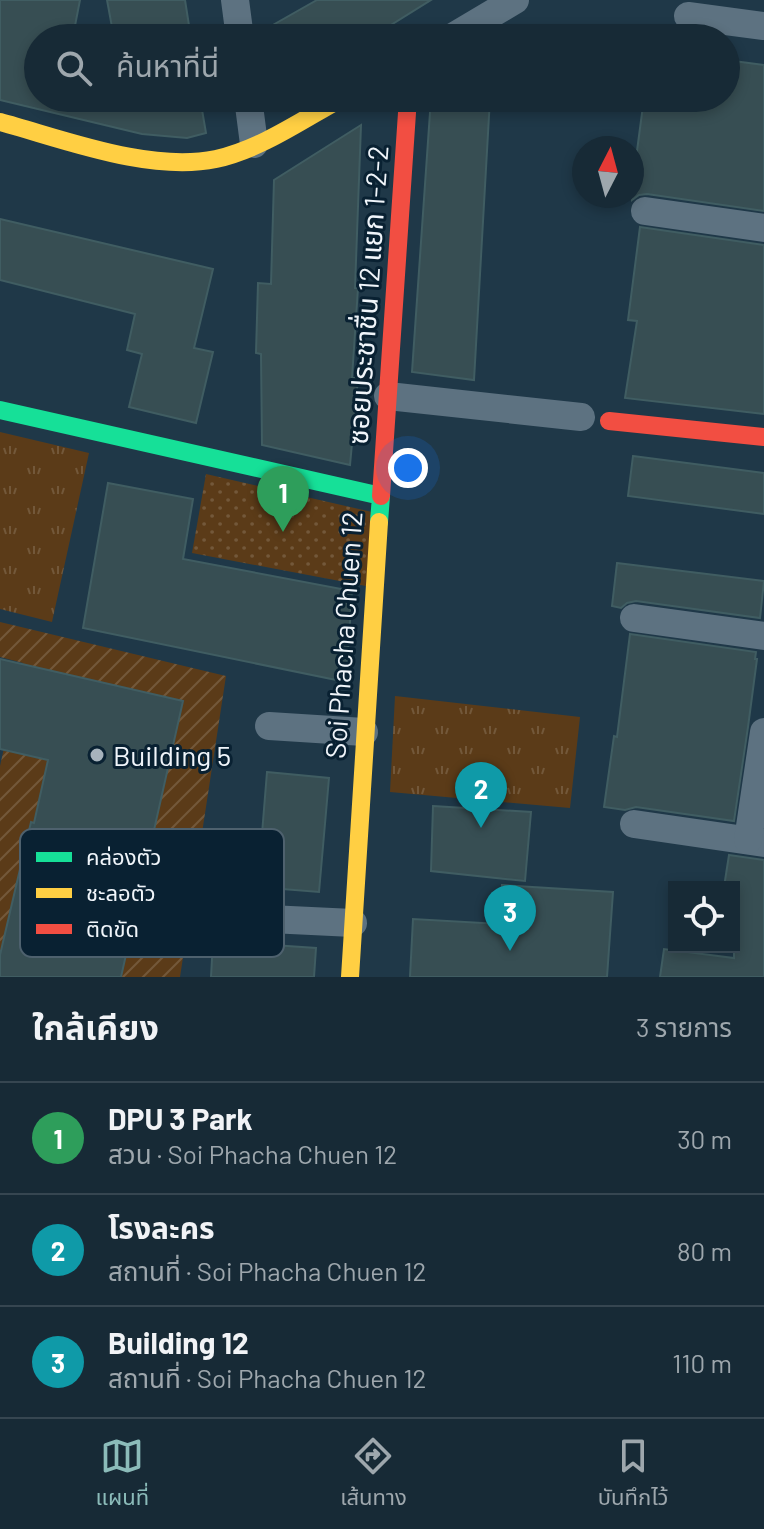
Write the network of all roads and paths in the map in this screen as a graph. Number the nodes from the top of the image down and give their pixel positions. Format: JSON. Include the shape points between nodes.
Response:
{"nodes":[{"id":1,"x":235,"y":0,"type":"edge"},
{"id":2,"x":515,"y":0,"type":"edge"},
{"id":3,"x":688,"y":16,"type":"dead end"},
{"id":4,"x":238,"y":24,"type":"edge"},
{"id":5,"x":475,"y":24,"type":"edge"},
{"id":6,"x":764,"y":26,"type":"edge"},
{"id":7,"x":250,"y":112,"type":"edge"},
{"id":8,"x":315,"y":112,"type":"edge"},
{"id":9,"x":407,"y":112,"type":"edge"},
{"id":10,"x":0,"y":122,"type":"edge"},
{"id":11,"x":254,"y":144,"type":"junction"},
{"id":12,"x":645,"y":211,"type":"dead end"},
{"id":13,"x":764,"y":228,"type":"edge"},
{"id":14,"x":388,"y":396,"type":"junction"},
{"id":15,"x":0,"y":410,"type":"edge"},
{"id":16,"x":595,"y":419,"type":"joint"},
{"id":17,"x":764,"y":437,"type":"edge"},
{"id":18,"x":381,"y":496,"type":"junction"},
{"id":19,"x":634,"y":618,"type":"dead end"},
{"id":20,"x":764,"y":636,"type":"edge"},
{"id":21,"x":269,"y":726,"type":"dead end"},
{"id":22,"x":364,"y":732,"type":"junction"},
{"id":23,"x":764,"y":732,"type":"edge"},
{"id":24,"x":634,"y":824,"type":"dead end"},
{"id":25,"x":756,"y":842,"type":"edge"},
{"id":26,"x":284,"y":920,"type":"edge"},
{"id":27,"x":353,"y":923,"type":"junction"},
{"id":28,"x":350,"y":977,"type":"edge"}],
"edges":[{"from":1,"to":4,"type":"street"},
{"from":2,"to":5,"type":"street"},
{"from":3,"to":6,"type":"street"},
{"from":7,"to":11,"type":"street"},
{"from":8,"to":11,"type":"street"},
{"from":9,"to":14,"type":"street","name":"ซอยประชาชื่น 12 แยก 1-2-2"},
{"from":10,"to":11,"type":"street","via":[[123,153],[189,162],[217,159]]},
{"from":12,"to":13,"type":"street"},
{"from":14,"to":16,"type":"street"},
{"from":14,"to":18,"type":"street","name":"ซอยประชาชื่น 12 แยก 1-2-2"},
{"from":15,"to":18,"type":"street","name":"Soi Phacha Chuen 12"},
{"from":16,"to":17,"type":"street"},
{"from":18,"to":22,"type":"street","name":"Soi Phacha Chuen 12"},
{"from":19,"to":20,"type":"street"},
{"from":21,"to":22,"type":"street"},
{"from":22,"to":27,"type":"street","name":"Soi Phacha Chuen 12"},
{"from":23,"to":25,"type":"street"},
{"from":24,"to":25,"type":"street"},
{"from":26,"to":27,"type":"street"},
{"from":27,"to":28,"type":"street","name":"Soi Phacha Chuen 12"}]}
